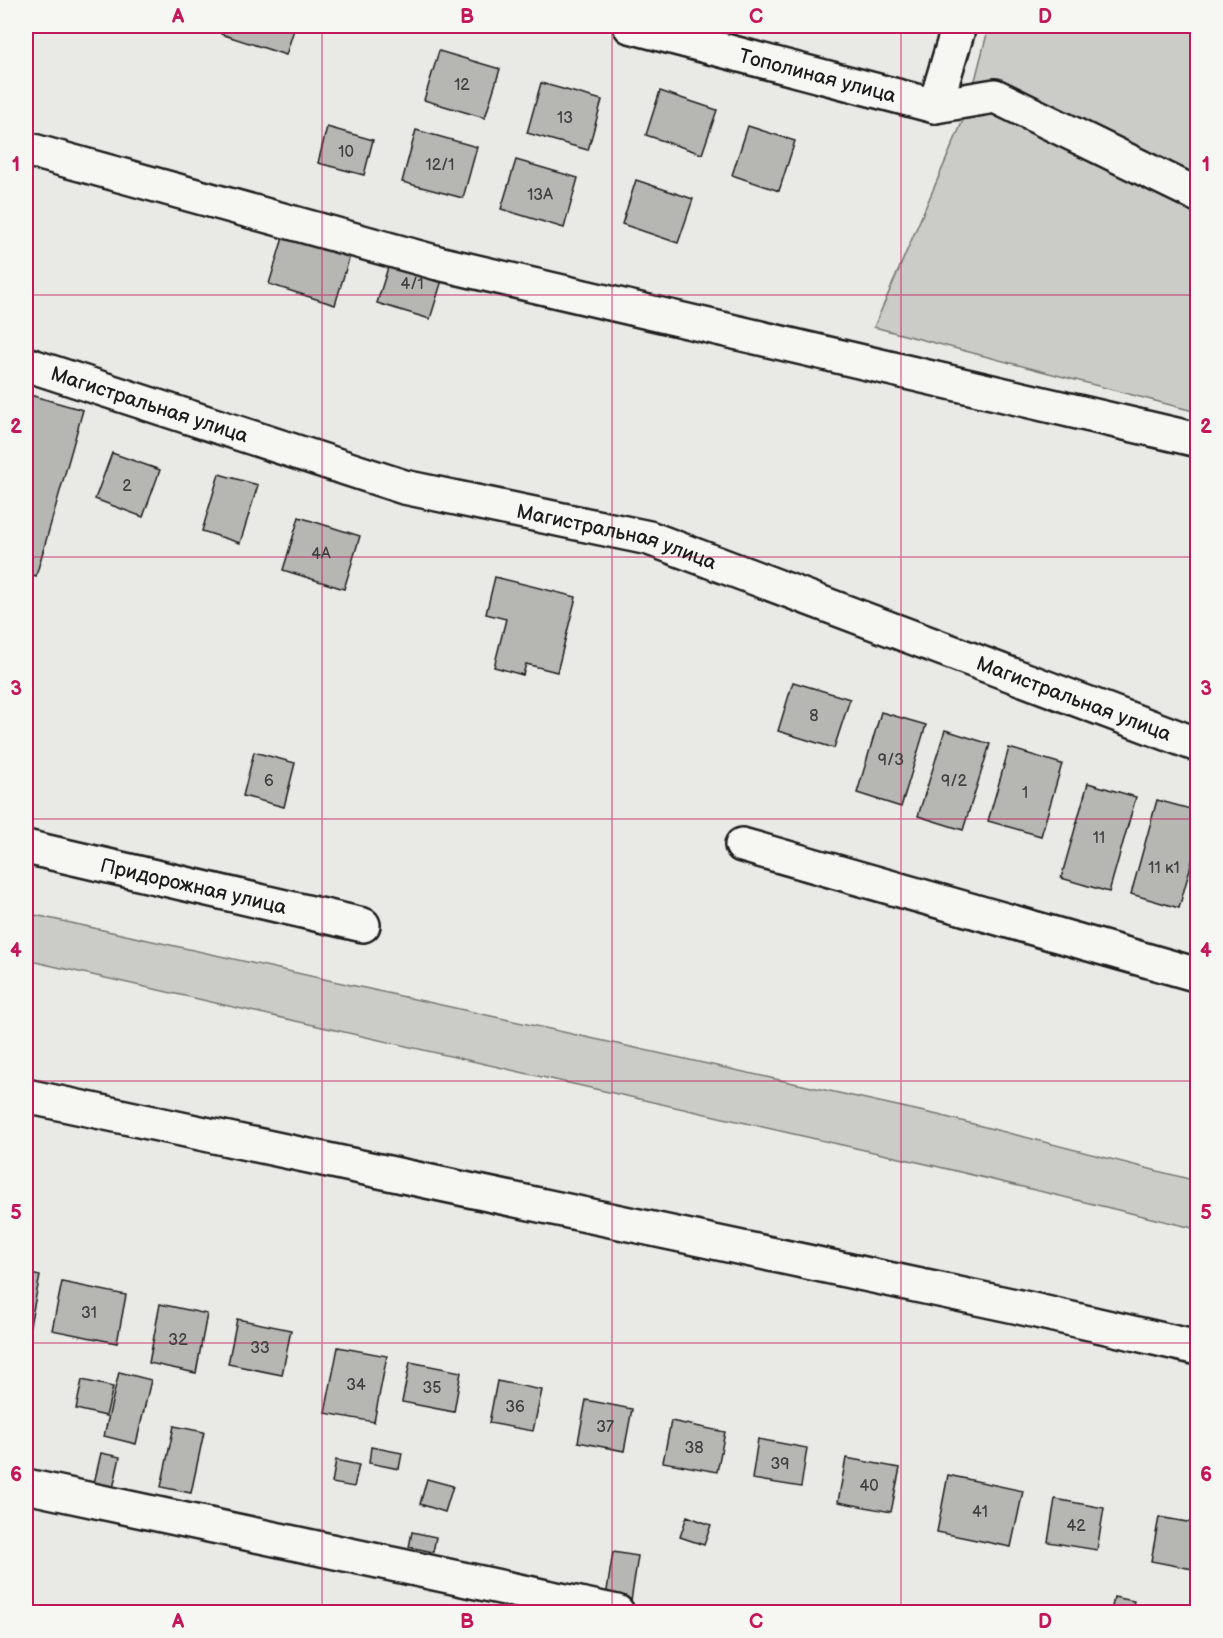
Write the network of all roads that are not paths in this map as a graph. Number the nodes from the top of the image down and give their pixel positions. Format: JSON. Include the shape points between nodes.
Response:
{"nodes":[{"id":1,"x":630,"y":26,"type":"edge"},
{"id":2,"x":959,"y":26,"type":"edge"},
{"id":3,"x":935,"y":106,"type":"junction"},
{"id":4,"x":26,"y":149,"type":"edge"},
{"id":5,"x":1197,"y":195,"type":"edge"},
{"id":6,"x":26,"y":364,"type":"edge"},
{"id":7,"x":1197,"y":440,"type":"edge"},
{"id":8,"x":1197,"y":745,"type":"edge"},
{"id":9,"x":742,"y":845,"type":"dead end"},
{"id":10,"x":26,"y":847,"type":"edge"},
{"id":11,"x":363,"y":925,"type":"dead end"},
{"id":12,"x":1197,"y":975,"type":"edge"},
{"id":13,"x":26,"y":1096,"type":"edge"},
{"id":14,"x":1197,"y":1348,"type":"edge"},
{"id":15,"x":26,"y":1486,"type":"edge"},
{"id":16,"x":617,"y":1612,"type":"edge"}],
"edges":[{"from":1,"to":3,"type":"street","name":"Тополиная улица"},
{"from":2,"to":3,"type":"street"},
{"from":3,"to":5,"type":"street","via":[[995,96]]},
{"from":4,"to":7,"type":"street","via":[[438,263]]},
{"from":6,"to":8,"type":"street","name":"Магистральная улица","via":[[404,487],[649,538]]},
{"from":9,"to":12,"type":"street"},
{"from":10,"to":11,"type":"street","name":"Придорожная улица"},
{"from":13,"to":14,"type":"street"},
{"from":15,"to":16,"type":"street"}]}
